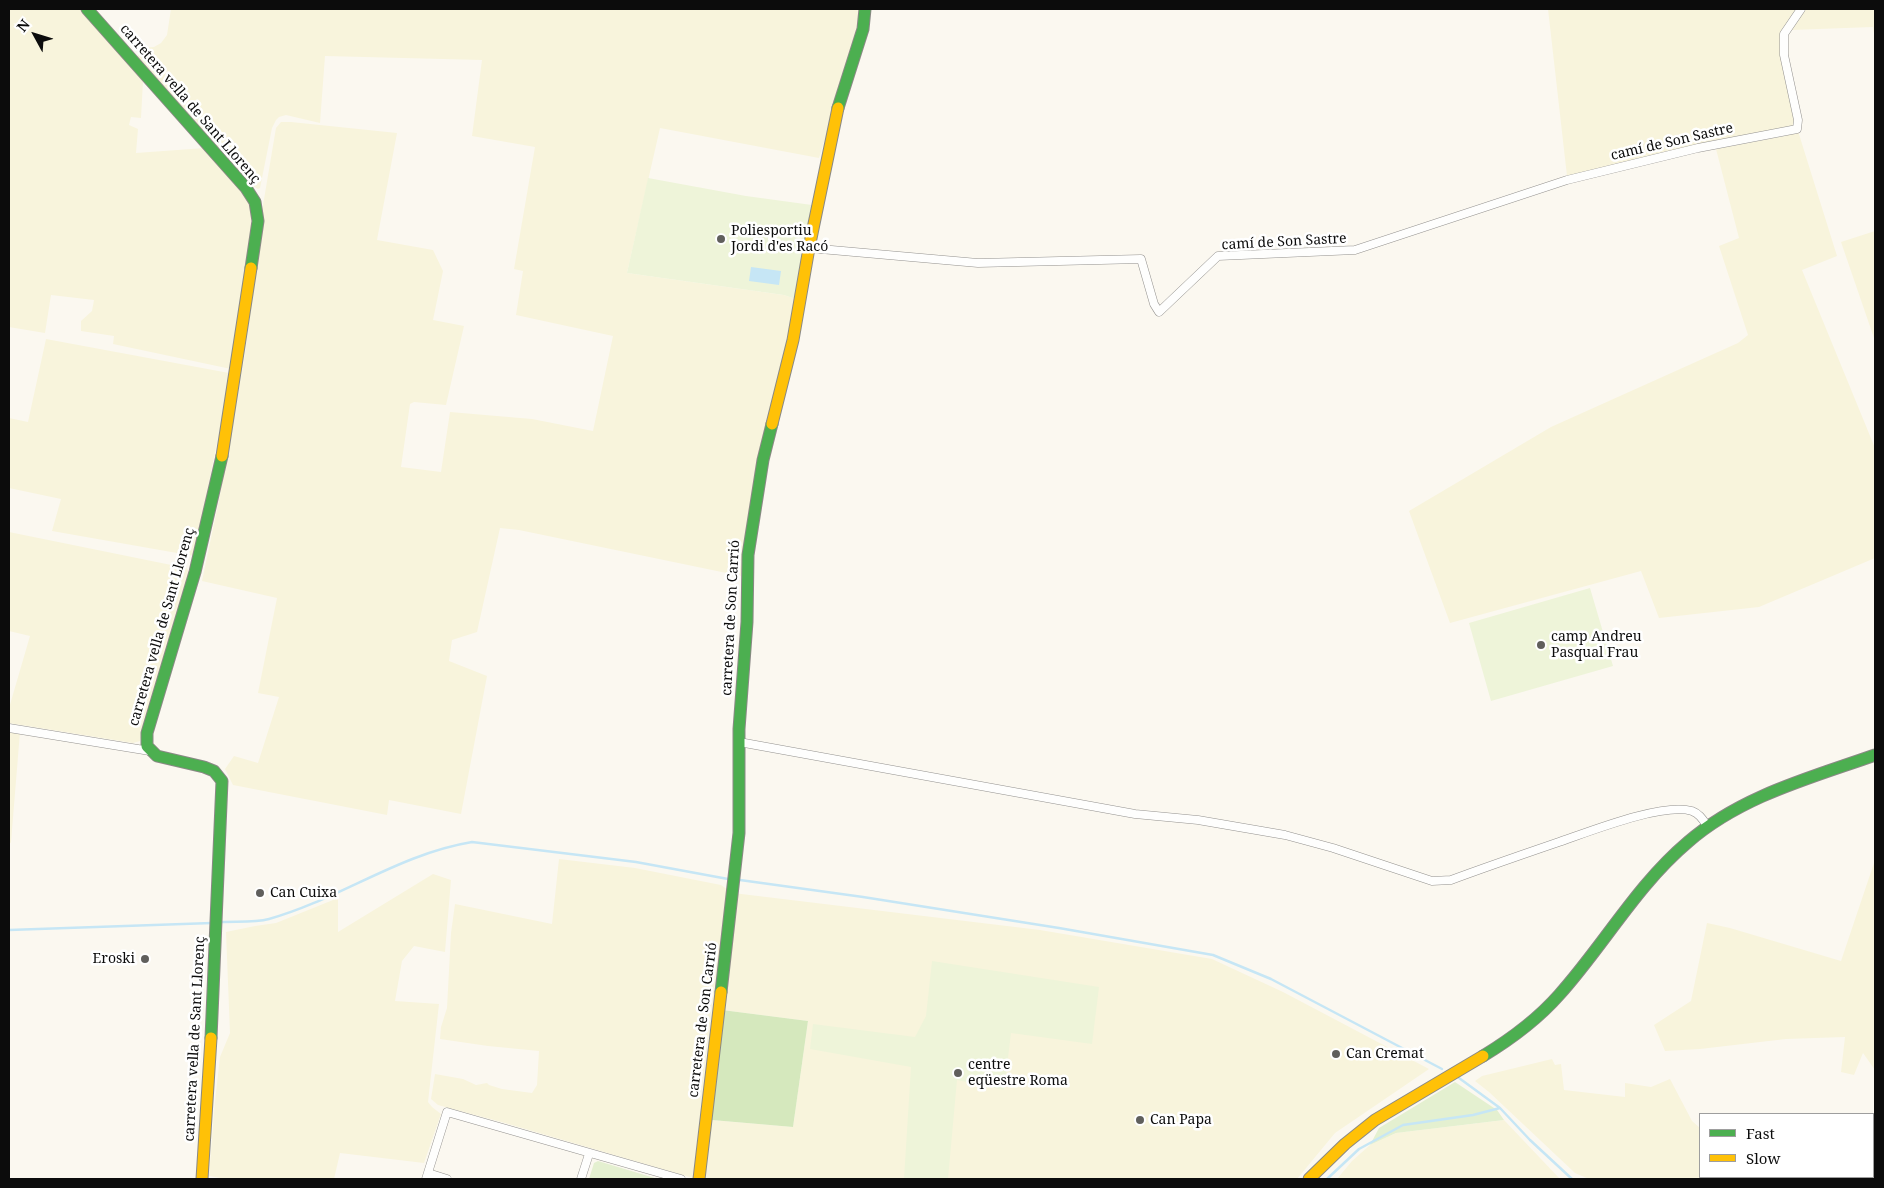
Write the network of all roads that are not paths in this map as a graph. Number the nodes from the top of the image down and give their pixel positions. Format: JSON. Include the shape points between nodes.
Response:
{"nodes":[{"id":1,"x":87,"y":9,"type":"edge"},
{"id":2,"x":866,"y":9,"type":"edge"},
{"id":3,"x":1801,"y":9,"type":"edge"},
{"id":4,"x":809,"y":248,"type":"junction"},
{"id":5,"x":9,"y":728,"type":"edge"},
{"id":6,"x":739,"y":742,"type":"junction"},
{"id":7,"x":150,"y":751,"type":"junction"},
{"id":8,"x":1875,"y":755,"type":"edge"},
{"id":9,"x":1708,"y":827,"type":"junction"},
{"id":10,"x":589,"y":1154,"type":"junction"},
{"id":11,"x":427,"y":1176,"type":"edge"},
{"id":12,"x":202,"y":1179,"type":"edge"},
{"id":13,"x":447,"y":1179,"type":"edge"},
{"id":14,"x":581,"y":1179,"type":"edge"},
{"id":15,"x":681,"y":1179,"type":"edge"},
{"id":16,"x":699,"y":1179,"type":"edge"},
{"id":17,"x":1309,"y":1179,"type":"edge"}],
"edges":[{"from":1,"to":7,"type":"street","name":"carretera vella de Sant Llorenç","via":[[246,188],[255,202],[258,221],[218,475],[186,606],[147,733]]},
{"from":2,"to":4,"type":"street","name":"carretera de Son Carrió","via":[[863,29],[838,108]]},
{"from":3,"to":4,"type":"street","name":"camí de Son Sastre","via":[[1784,34],[1784,55],[1798,120],[1797,129],[1698,148],[1567,180],[1354,250],[1218,256],[1159,312],[1141,259],[978,262]]},
{"from":4,"to":6,"type":"street","name":"carretera de Son Carrió","via":[[793,340],[763,460],[748,555]]},
{"from":5,"to":7,"type":"street"},
{"from":6,"to":9,"type":"street","via":[[1135,814],[1285,834],[1432,881],[1451,880],[1618,822],[1670,809],[1700,815]]},
{"from":6,"to":16,"type":"street","name":"carretera de Son Carrió","via":[[738,842]]},
{"from":7,"to":12,"type":"street","name":"carretera vella de Sant Llorenç","via":[[157,756],[214,771],[222,781]]},
{"from":8,"to":9,"type":"street","via":[[1750,801]]},
{"from":9,"to":17,"type":"street","via":[[1662,866],[1563,992],[1528,1026],[1480,1059],[1366,1126],[1344,1143]]},
{"from":10,"to":11,"type":"street","via":[[447,1112]]},
{"from":10,"to":14,"type":"street"},
{"from":10,"to":15,"type":"street"},
{"from":11,"to":13,"type":"street"}]}
